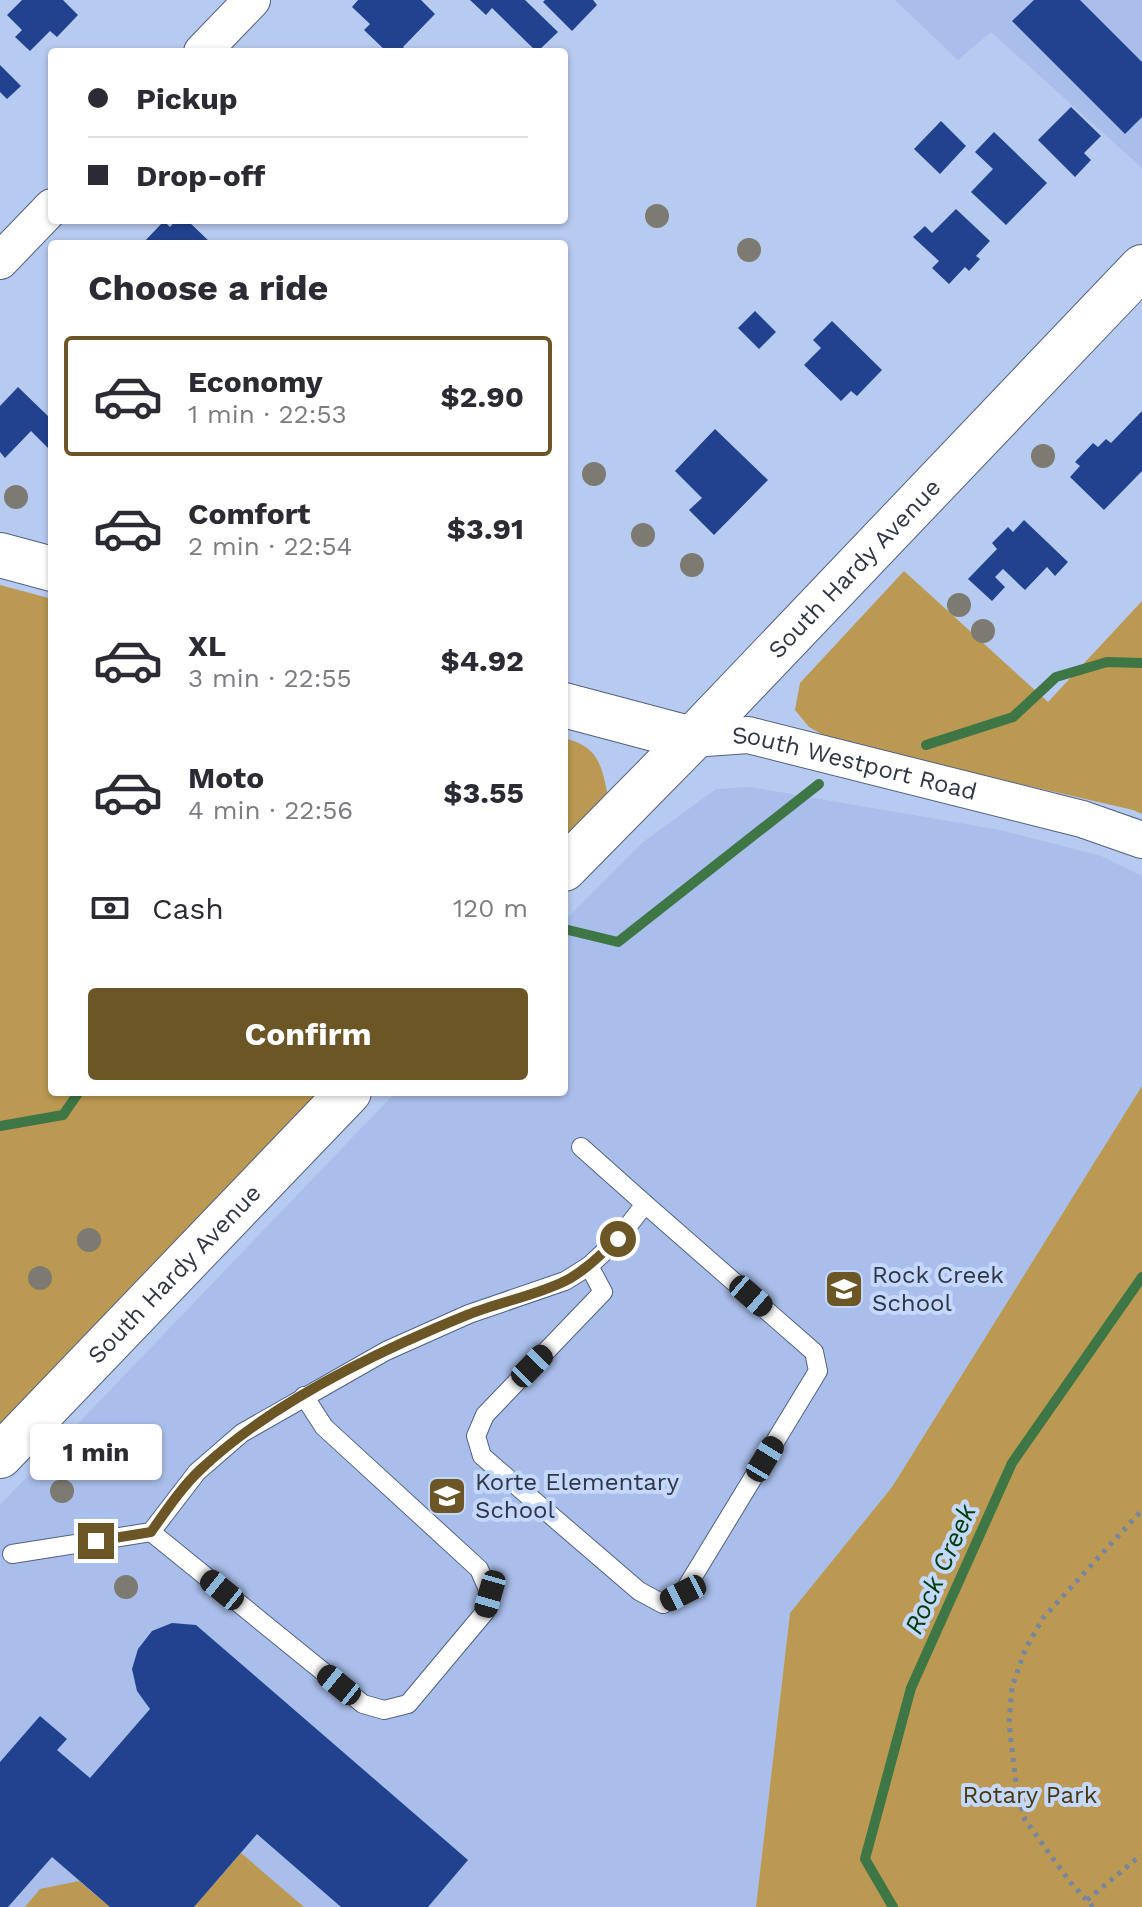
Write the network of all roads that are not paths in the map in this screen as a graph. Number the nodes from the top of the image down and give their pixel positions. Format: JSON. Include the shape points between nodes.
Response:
{"nodes":[{"id":1,"x":252,"y":0,"type":"edge"},
{"id":2,"x":206,"y":48,"type":"edge"},
{"id":3,"x":48,"y":211,"type":"edge"},
{"id":4,"x":0,"y":261,"type":"edge"},
{"id":5,"x":1142,"y":267,"type":"edge"},
{"id":6,"x":0,"y":555,"type":"edge"},
{"id":7,"x":48,"y":568,"type":"edge"},
{"id":8,"x":568,"y":706,"type":"edge"},
{"id":9,"x":692,"y":739,"type":"junction"},
{"id":10,"x":1142,"y":840,"type":"edge"},
{"id":11,"x":568,"y":865,"type":"edge"},
{"id":12,"x":345,"y":1096,"type":"edge"},
{"id":13,"x":581,"y":1147,"type":"dead end"},
{"id":14,"x":645,"y":1204,"type":"junction"},
{"id":15,"x":589,"y":1266,"type":"junction"},
{"id":16,"x":304,"y":1396,"type":"junction"},
{"id":17,"x":0,"y":1456,"type":"edge"},
{"id":18,"x":151,"y":1532,"type":"junction"},
{"id":19,"x":12,"y":1554,"type":"dead end"}],
"edges":[{"from":1,"to":2,"type":"street"},
{"from":3,"to":4,"type":"street"},
{"from":5,"to":9,"type":"street","name":"South Hardy Avenue"},
{"from":6,"to":7,"type":"street"},
{"from":8,"to":9,"type":"street","name":"South Westport Road"},
{"from":9,"to":10,"type":"street","name":"South Westport Road","via":[[748,735],[1082,819]]},
{"from":9,"to":11,"type":"street","name":"South Hardy Avenue"},
{"from":12,"to":17,"type":"street","name":"South Hardy Avenue"},
{"from":13,"to":14,"type":"lane"},
{"from":14,"to":15,"type":"lane"},
{"from":14,"to":15,"type":"lane","via":[[814,1352],[818,1371],[683,1593],[663,1604],[639,1591],[482,1456],[476,1436],[485,1415],[603,1292]]},
{"from":15,"to":16,"type":"lane","via":[[565,1281],[469,1314],[386,1351]]},
{"from":16,"to":18,"type":"lane","via":[[242,1433],[197,1472]]},
{"from":16,"to":18,"type":"lane","via":[[324,1427],[479,1569],[490,1594],[485,1612],[408,1704],[384,1710],[363,1704]]},
{"from":18,"to":19,"type":"lane"}]}
